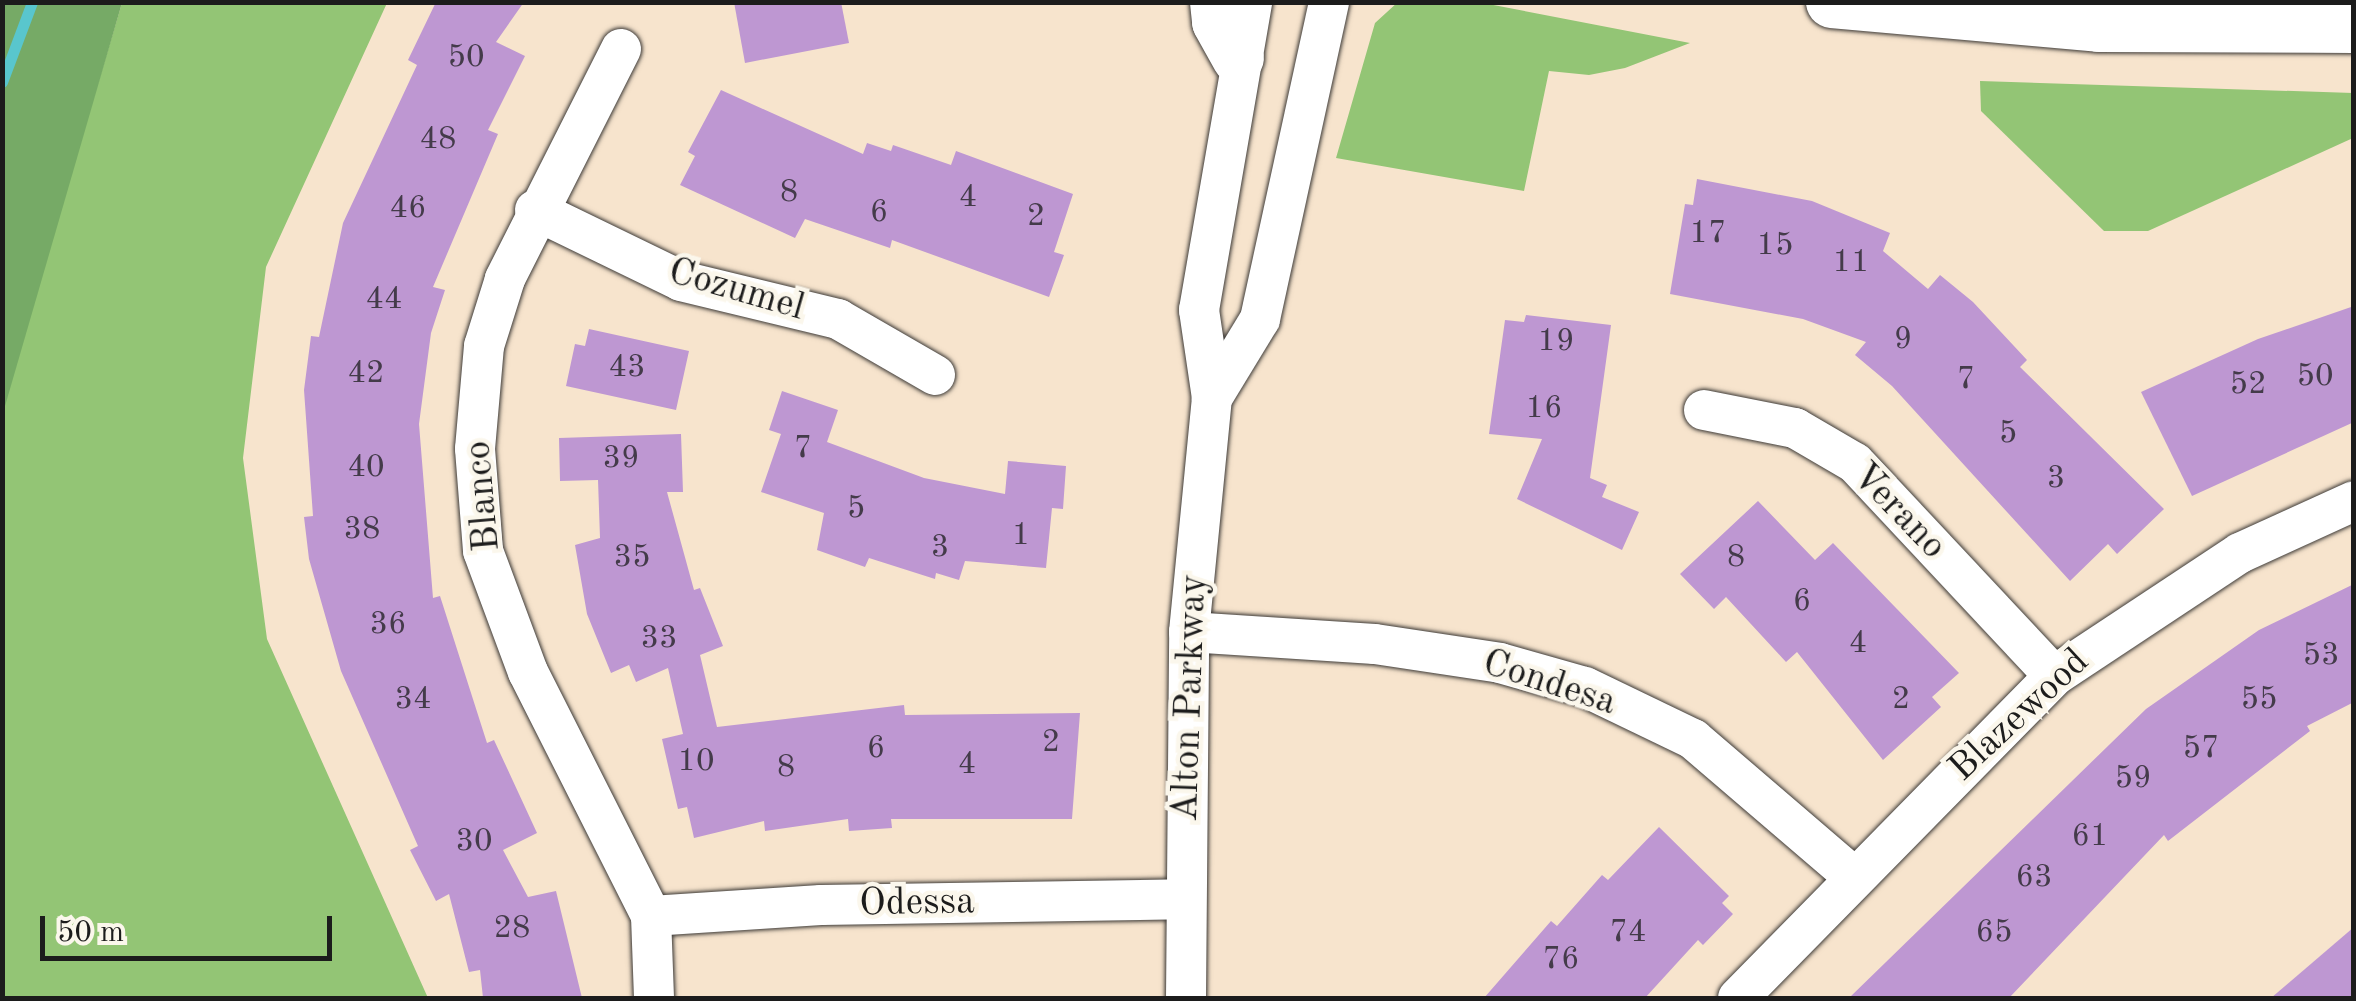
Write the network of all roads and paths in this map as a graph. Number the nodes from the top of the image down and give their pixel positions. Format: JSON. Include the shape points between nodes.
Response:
{"nodes":[{"id":1,"x":1216,"y":2,"type":"edge"},
{"id":2,"x":1252,"y":2,"type":"edge"},
{"id":3,"x":1329,"y":2,"type":"edge"},
{"id":4,"x":1832,"y":2,"type":"edge"},
{"id":5,"x":2354,"y":27,"type":"edge"},
{"id":6,"x":621,"y":49,"type":"dead end"},
{"id":7,"x":1238,"y":58,"type":"junction"},
{"id":8,"x":534,"y":210,"type":"junction"},
{"id":9,"x":935,"y":375,"type":"dead end"},
{"id":10,"x":1212,"y":398,"type":"junction"},
{"id":11,"x":1704,"y":410,"type":"dead end"},
{"id":12,"x":2354,"y":502,"type":"edge"},
{"id":13,"x":1189,"y":632,"type":"junction"},
{"id":14,"x":2054,"y":676,"type":"junction"},
{"id":15,"x":1854,"y":876,"type":"junction"},
{"id":16,"x":1184,"y":900,"type":"junction"},
{"id":17,"x":651,"y":916,"type":"junction"},
{"id":18,"x":654,"y":998,"type":"edge"},
{"id":19,"x":1186,"y":998,"type":"edge"},
{"id":20,"x":1738,"y":998,"type":"edge"}],
"edges":[{"from":1,"to":7,"type":"main road","via":[[1218,22]]},
{"from":2,"to":7,"type":"street","name":"Alton Parkway"},
{"from":3,"to":10,"type":"street","name":"Alton Parkway","via":[[1260,319]]},
{"from":4,"to":5,"type":"main road","via":[[2099,26]]},
{"from":6,"to":8,"type":"street","name":"Blanco"},
{"from":7,"to":10,"type":"street","name":"Alton Parkway","via":[[1199,310]]},
{"from":8,"to":9,"type":"street","name":"Cozumel","via":[[681,281],[838,319]]},
{"from":8,"to":17,"type":"street","name":"Blanco","via":[[484,346],[475,449],[483,551],[528,672]]},
{"from":10,"to":13,"type":"street","name":"Alton Parkway"},
{"from":11,"to":14,"type":"street","name":"Verano","via":[[1795,428],[1855,464]]},
{"from":12,"to":14,"type":"street","name":"Blazewood","via":[[2240,553]]},
{"from":13,"to":15,"type":"street","name":"Condesa","via":[[1375,644],[1500,663],[1585,688],[1693,740]]},
{"from":13,"to":16,"type":"street","name":"Alton Parkway"},
{"from":14,"to":15,"type":"street","name":"Blazewood"},
{"from":15,"to":20,"type":"street","name":"Blazewood"},
{"from":16,"to":17,"type":"street","name":"Odessa","via":[[820,905]]},
{"from":16,"to":19,"type":"street","name":"Alton Parkway"},
{"from":17,"to":18,"type":"street","name":"Blanco"}]}
